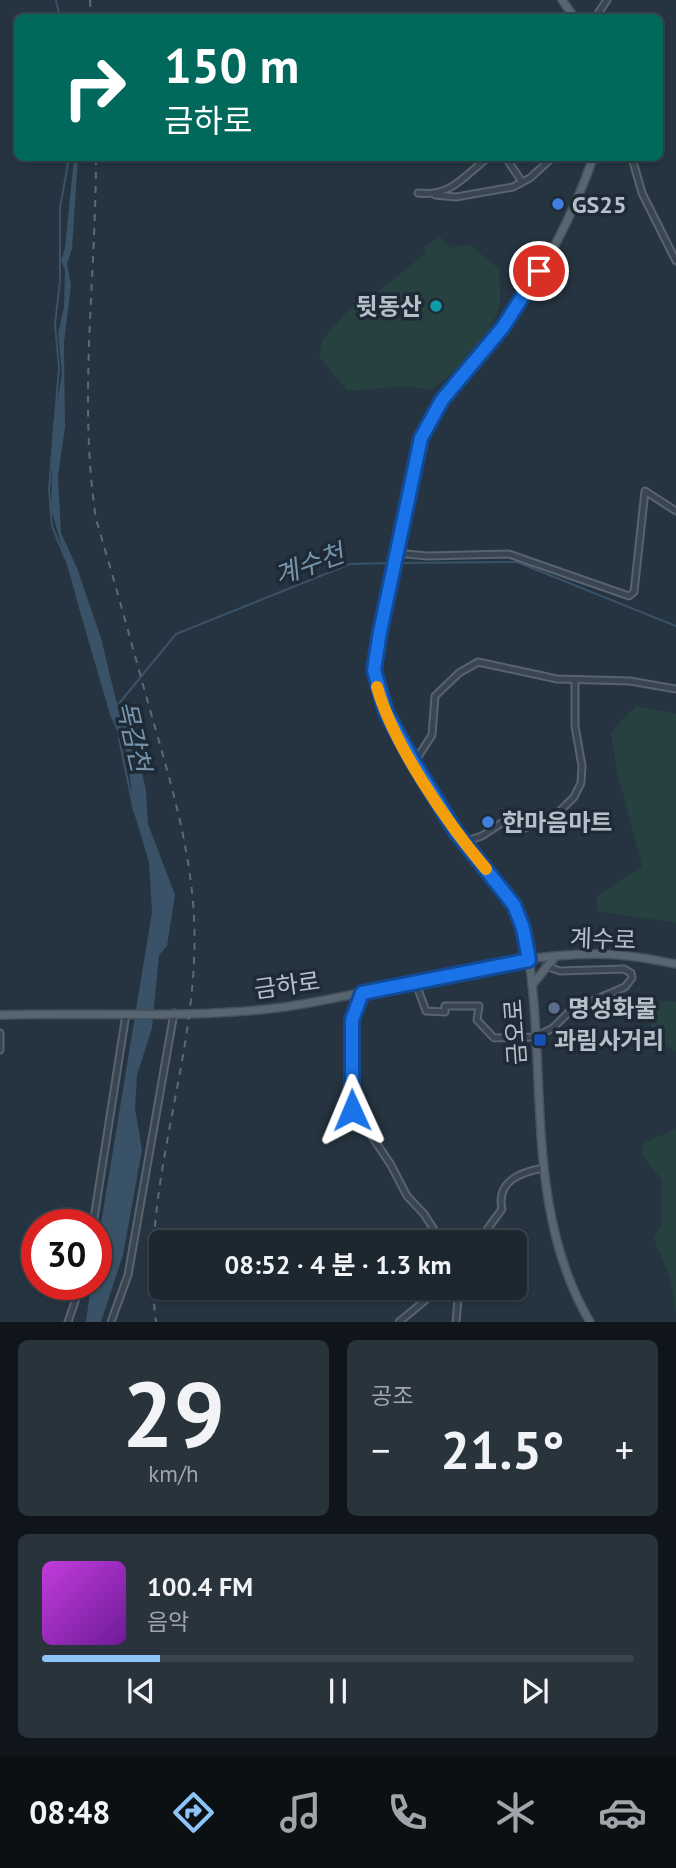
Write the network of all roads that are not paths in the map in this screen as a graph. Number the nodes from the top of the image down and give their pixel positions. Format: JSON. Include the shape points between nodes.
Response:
{"nodes":[{"id":1,"x":483,"y":161,"type":"edge"},
{"id":2,"x":508,"y":161,"type":"edge"},
{"id":3,"x":548,"y":161,"type":"edge"},
{"id":4,"x":592,"y":161,"type":"edge"},
{"id":5,"x":633,"y":161,"type":"edge"},
{"id":6,"x":522,"y":182,"type":"junction"},
{"id":7,"x":418,"y":193,"type":"dead end"},
{"id":8,"x":435,"y":195,"type":"junction"},
{"id":9,"x":676,"y":261,"type":"edge"},
{"id":10,"x":676,"y":511,"type":"edge"},
{"id":11,"x":396,"y":555,"type":"junction"},
{"id":12,"x":575,"y":680,"type":"junction"},
{"id":13,"x":676,"y":689,"type":"edge"},
{"id":14,"x":414,"y":763,"type":"junction"},
{"id":15,"x":463,"y":842,"type":"junction"},
{"id":16,"x":556,"y":957,"type":"junction"},
{"id":17,"x":529,"y":960,"type":"junction"},
{"id":18,"x":676,"y":964,"type":"edge"},
{"id":19,"x":546,"y":966,"type":"junction"},
{"id":20,"x":415,"y":981,"type":"junction"},
{"id":21,"x":531,"y":986,"type":"junction"},
{"id":22,"x":362,"y":993,"type":"junction"},
{"id":23,"x":126,"y":1013,"type":"junction"},
{"id":24,"x":174,"y":1013,"type":"junction"},
{"id":25,"x":0,"y":1015,"type":"edge"},
{"id":26,"x":0,"y":1032,"type":"edge"},
{"id":27,"x":535,"y":1037,"type":"junction"},
{"id":28,"x":0,"y":1050,"type":"edge"},
{"id":29,"x":544,"y":1168,"type":"junction"},
{"id":30,"x":95,"y":1209,"type":"edge"},
{"id":31,"x":434,"y":1230,"type":"edge"},
{"id":32,"x":487,"y":1230,"type":"edge"},
{"id":33,"x":76,"y":1300,"type":"edge"},
{"id":34,"x":425,"y":1300,"type":"edge"},
{"id":35,"x":458,"y":1300,"type":"edge"},
{"id":36,"x":68,"y":1322,"type":"edge"},
{"id":37,"x":111,"y":1322,"type":"edge"},
{"id":38,"x":399,"y":1322,"type":"edge"},
{"id":39,"x":456,"y":1322,"type":"edge"},
{"id":40,"x":590,"y":1322,"type":"edge"}],
"edges":[{"from":1,"to":8,"type":"street"},
{"from":2,"to":6,"type":"street"},
{"from":3,"to":6,"type":"street"},
{"from":4,"to":11,"type":"main road","name":"금오로","via":[[572,210],[521,302],[450,389],[430,421],[418,449]]},
{"from":5,"to":9,"type":"street","via":[[646,201]]},
{"from":6,"to":8,"type":"street","via":[[456,197]]},
{"from":7,"to":8,"type":"street"},
{"from":10,"to":11,"type":"street","via":[[645,491],[634,592],[629,596],[509,554]]},
{"from":11,"to":14,"type":"main road","name":"금오로","via":[[374,670],[386,712]]},
{"from":12,"to":13,"type":"street","via":[[630,681]]},
{"from":12,"to":14,"type":"street","via":[[483,662],[468,667],[435,696],[432,735]]},
{"from":12,"to":15,"type":"street","via":[[575,726],[583,775],[573,797],[548,820],[525,830],[506,820]]},
{"from":14,"to":15,"type":"main road","name":"금오로"},
{"from":15,"to":17,"type":"main road","name":"금오로","via":[[514,905]]},
{"from":16,"to":17,"type":"main road","name":"계수로"},
{"from":16,"to":18,"type":"main road","name":"계수로","via":[[612,955]]},
{"from":16,"to":19,"type":"main road"},
{"from":17,"to":20,"type":"main road","name":"금하로"},
{"from":17,"to":21,"type":"main road","name":"금오로"},
{"from":19,"to":21,"type":"main road"},
{"from":19,"to":27,"type":"street","via":[[561,971],[624,969],[632,978],[625,987],[571,1010],[553,1028]]},
{"from":20,"to":22,"type":"main road","name":"금하로"},
{"from":20,"to":27,"type":"street","via":[[426,1011],[479,1006],[477,1020],[494,1038]]},
{"from":21,"to":27,"type":"main road","name":"금오로"},
{"from":22,"to":24,"type":"main road","name":"금하로","via":[[222,1014]]},
{"from":22,"to":31,"type":"street","via":[[352,1028],[353,1127],[369,1132],[407,1196]]},
{"from":23,"to":24,"type":"main road","name":"금하로"},
{"from":23,"to":25,"type":"main road"},
{"from":23,"to":30,"type":"street"},
{"from":24,"to":37,"type":"street","via":[[131,1262]]},
{"from":26,"to":28,"type":"street"},
{"from":27,"to":29,"type":"main road","name":"금오로"},
{"from":29,"to":32,"type":"street","via":[[507,1182],[500,1194],[502,1209]]},
{"from":29,"to":40,"type":"main road","name":"금오로","via":[[566,1269]]},
{"from":33,"to":36,"type":"street"},
{"from":34,"to":38,"type":"street"},
{"from":35,"to":39,"type":"street"}]}
